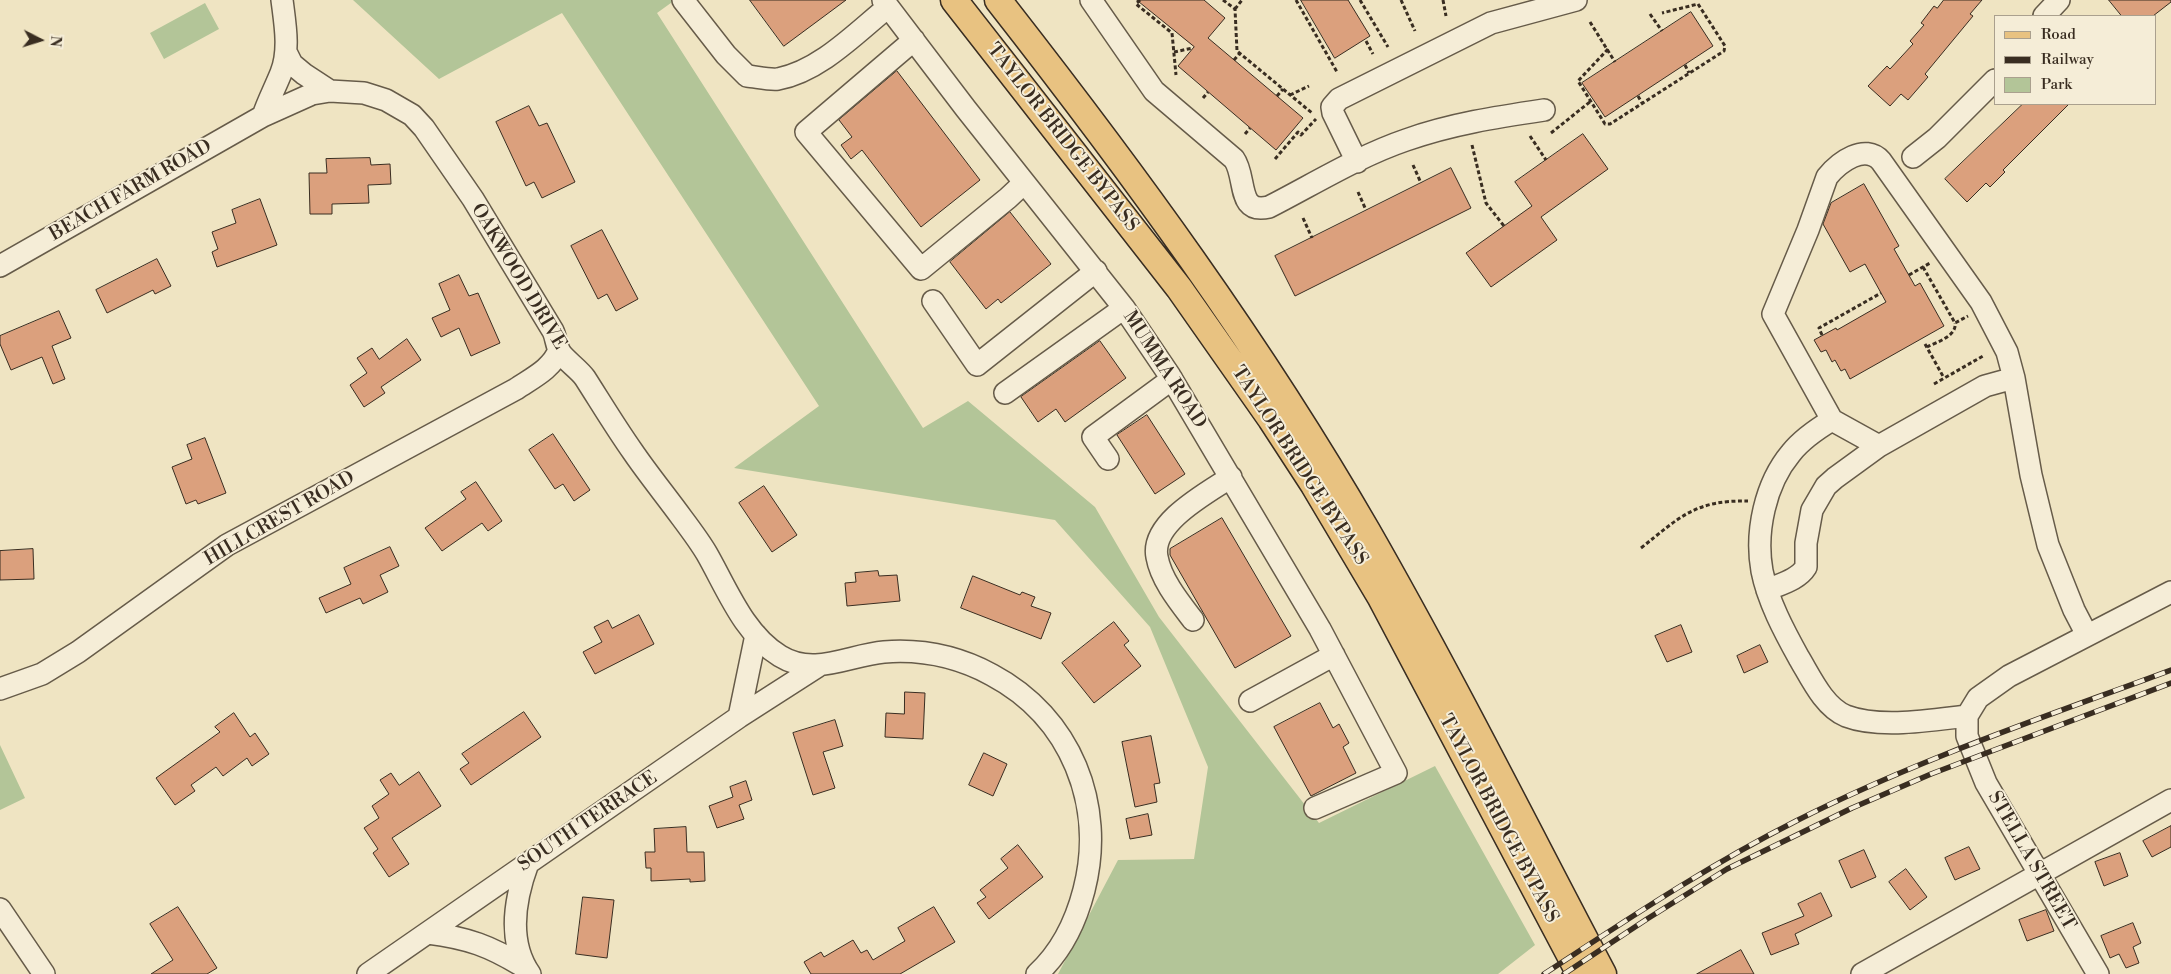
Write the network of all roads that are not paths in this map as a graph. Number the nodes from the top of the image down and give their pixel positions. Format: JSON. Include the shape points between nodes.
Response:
{"nodes":[{"id":1,"x":282,"y":0,"type":"edge"},
{"id":2,"x":683,"y":0,"type":"edge"},
{"id":3,"x":954,"y":0,"type":"edge"},
{"id":4,"x":998,"y":0,"type":"edge"},
{"id":5,"x":1091,"y":0,"type":"edge"},
{"id":6,"x":1576,"y":0,"type":"edge"},
{"id":7,"x":2059,"y":0,"type":"edge"},
{"id":8,"x":886,"y":4,"type":"edge"},
{"id":9,"x":2045,"y":15,"type":"edge"},
{"id":10,"x":914,"y":40,"type":"junction"},
{"id":11,"x":286,"y":52,"type":"junction"},
{"id":12,"x":1994,"y":81,"type":"edge"},
{"id":13,"x":330,"y":91,"type":"junction"},
{"id":14,"x":1544,"y":110,"type":"dead end"},
{"id":15,"x":263,"y":116,"type":"junction"},
{"id":16,"x":1913,"y":157,"type":"dead end"},
{"id":17,"x":1357,"y":162,"type":"junction"},
{"id":18,"x":1024,"y":183,"type":"junction"},
{"id":19,"x":0,"y":266,"type":"edge"},
{"id":20,"x":1096,"y":271,"type":"junction"},
{"id":21,"x":934,"y":301,"type":"dead end"},
{"id":22,"x":1124,"y":308,"type":"junction"},
{"id":23,"x":559,"y":350,"type":"junction"},
{"id":24,"x":2014,"y":378,"type":"junction"},
{"id":25,"x":1172,"y":379,"type":"junction"},
{"id":26,"x":1005,"y":393,"type":"dead end"},
{"id":27,"x":1832,"y":420,"type":"junction"},
{"id":28,"x":1879,"y":446,"type":"junction"},
{"id":29,"x":1108,"y":460,"type":"dead end"},
{"id":30,"x":1231,"y":477,"type":"junction"},
{"id":31,"x":1767,"y":590,"type":"junction"},
{"id":32,"x":2171,"y":592,"type":"edge"},
{"id":33,"x":1193,"y":620,"type":"dead end"},
{"id":34,"x":756,"y":635,"type":"junction"},
{"id":35,"x":2088,"y":636,"type":"junction"},
{"id":36,"x":1334,"y":655,"type":"junction"},
{"id":37,"x":820,"y":666,"type":"junction"},
{"id":38,"x":0,"y":689,"type":"edge"},
{"id":39,"x":1250,"y":701,"type":"dead end"},
{"id":40,"x":1967,"y":716,"type":"junction"},
{"id":41,"x":739,"y":717,"type":"junction"},
{"id":42,"x":2171,"y":800,"type":"edge"},
{"id":43,"x":1315,"y":808,"type":"dead end"},
{"id":44,"x":528,"y":863,"type":"junction"},
{"id":45,"x":2039,"y":874,"type":"junction"},
{"id":46,"x":0,"y":909,"type":"edge"},
{"id":47,"x":428,"y":933,"type":"junction"},
{"id":48,"x":527,"y":970,"type":"edge"},
{"id":49,"x":44,"y":974,"type":"edge"},
{"id":50,"x":368,"y":974,"type":"edge"},
{"id":51,"x":1038,"y":974,"type":"edge"},
{"id":52,"x":1580,"y":974,"type":"edge"},
{"id":53,"x":1603,"y":974,"type":"edge"},
{"id":54,"x":1862,"y":974,"type":"edge"},
{"id":55,"x":2098,"y":974,"type":"edge"}],
"edges":[{"from":1,"to":11,"type":"street"},
{"from":2,"to":8,"type":"street","via":[[726,55],[747,76],[777,79],[815,64],[842,45]]},
{"from":3,"to":52,"type":"main road","name":"TAYLOR BRIDGE BYPASS","via":[[1173,280],[1314,485],[1380,596]]},
{"from":4,"to":53,"type":"main road","name":"TAYLOR BRIDGE BYPASS","via":[[1159,212],[1250,344],[1332,473],[1398,586]]},
{"from":5,"to":17,"type":"street","via":[[1154,91],[1234,158],[1250,205],[1269,208]]},
{"from":6,"to":17,"type":"street","via":[[1491,24],[1339,99],[1332,107],[1333,113]]},
{"from":7,"to":9,"type":"street"},
{"from":8,"to":10,"type":"street","name":"MUMMA ROAD"},
{"from":10,"to":18,"type":"street","name":"MUMMA ROAD"},
{"from":10,"to":18,"type":"street","via":[[806,132],[921,269]]},
{"from":11,"to":13,"type":"street","name":"OAKWOOD DRIVE","via":[[292,64]]},
{"from":11,"to":15,"type":"street"},
{"from":12,"to":16,"type":"street","via":[[1937,138]]},
{"from":13,"to":15,"type":"street","name":"BEACH FARM ROAD","via":[[312,94]]},
{"from":13,"to":23,"type":"street","name":"OAKWOOD DRIVE","via":[[364,93],[412,114],[503,247],[553,331]]},
{"from":14,"to":17,"type":"street","via":[[1454,125],[1404,140]]},
{"from":15,"to":19,"type":"street","name":"BEACH FARM ROAD"},
{"from":18,"to":20,"type":"street","name":"MUMMA ROAD"},
{"from":20,"to":21,"type":"street","via":[[978,365]]},
{"from":20,"to":22,"type":"street","name":"MUMMA ROAD"},
{"from":22,"to":25,"type":"street","name":"MUMMA ROAD"},
{"from":22,"to":26,"type":"street"},
{"from":23,"to":34,"type":"street","name":"OAKWOOD DRIVE","via":[[584,376],[632,452],[705,552]]},
{"from":23,"to":38,"type":"street","name":"HILLCREST ROAD","via":[[547,369],[516,389],[227,546],[78,652],[42,674]]},
{"from":24,"to":27,"type":"street","via":[[2007,352],[1980,302],[1881,161],[1872,153],[1862,152],[1832,170],[1827,177],[1773,314]]},
{"from":24,"to":28,"type":"street","via":[[1985,386]]},
{"from":24,"to":35,"type":"street","via":[[2031,475],[2048,545]]},
{"from":25,"to":29,"type":"street","via":[[1094,437]]},
{"from":25,"to":30,"type":"street","name":"MUMMA ROAD"},
{"from":27,"to":28,"type":"street"},
{"from":27,"to":31,"type":"street","via":[[1792,452],[1775,476],[1760,535],[1759,553]]},
{"from":28,"to":31,"type":"street","via":[[1826,486],[1812,510],[1806,567],[1798,576]]},
{"from":30,"to":33,"type":"street","via":[[1193,502],[1164,527],[1159,537],[1157,557],[1160,566]]},
{"from":30,"to":36,"type":"street","name":"MUMMA ROAD"},
{"from":31,"to":40,"type":"street","via":[[1793,647],[1831,706],[1846,716],[1907,723]]},
{"from":32,"to":35,"type":"street"},
{"from":34,"to":37,"type":"street","name":"OAKWOOD DRIVE","via":[[781,656],[794,662]]},
{"from":34,"to":41,"type":"street"},
{"from":35,"to":40,"type":"street","via":[[1993,686],[1978,698]]},
{"from":36,"to":39,"type":"street"},
{"from":36,"to":43,"type":"street","name":"MUMMA ROAD","via":[[1396,772]]},
{"from":37,"to":41,"type":"street","name":"SOUTH TERRACE"},
{"from":37,"to":51,"type":"street","via":[[881,652],[936,654],[993,675],[1028,700],[1054,727],[1074,761],[1086,795],[1092,830],[1089,869],[1080,904],[1057,952]]},
{"from":40,"to":45,"type":"street","name":"STELLA STREET","via":[[1967,736],[1986,782]]},
{"from":41,"to":44,"type":"street","name":"SOUTH TERRACE"},
{"from":42,"to":45,"type":"street"},
{"from":44,"to":47,"type":"street","name":"SOUTH TERRACE"},
{"from":44,"to":48,"type":"street","via":[[519,893],[515,930],[518,951]]},
{"from":45,"to":54,"type":"street"},
{"from":45,"to":55,"type":"street","name":"STELLA STREET"},
{"from":46,"to":49,"type":"street"},
{"from":47,"to":48,"type":"street","via":[[475,942],[500,952]]},
{"from":47,"to":50,"type":"street","name":"SOUTH TERRACE"}]}
